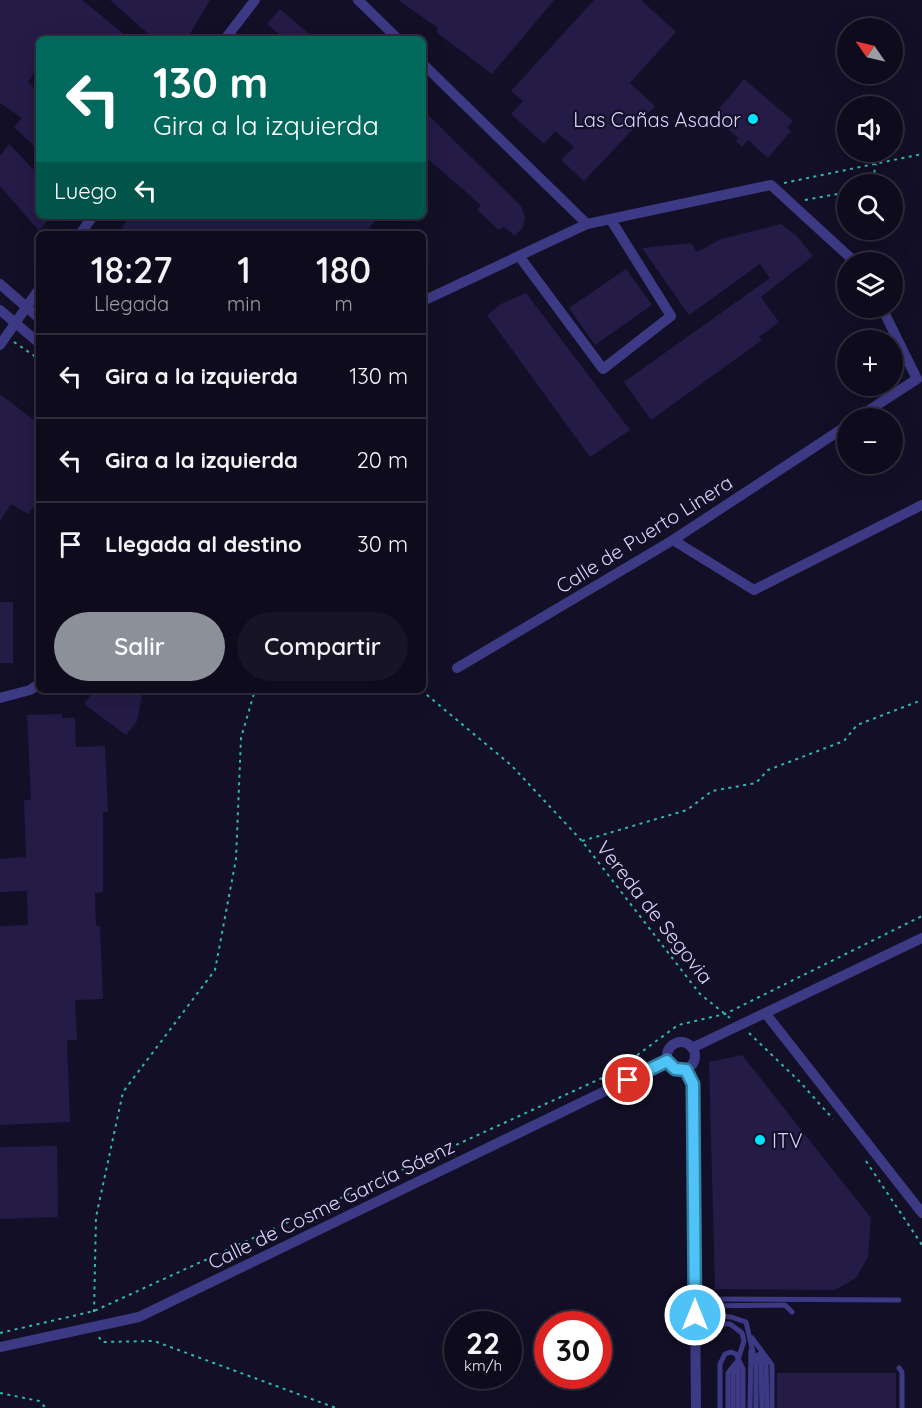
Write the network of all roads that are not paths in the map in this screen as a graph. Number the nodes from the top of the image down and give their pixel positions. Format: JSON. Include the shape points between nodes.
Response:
{"nodes":[{"id":1,"x":255,"y":0,"type":"edge"},
{"id":2,"x":358,"y":0,"type":"edge"},
{"id":3,"x":227,"y":36,"type":"edge"},
{"id":4,"x":395,"y":36,"type":"edge"},
{"id":5,"x":426,"y":67,"type":"edge"},
{"id":6,"x":611,"y":220,"type":"junction"},
{"id":7,"x":587,"y":224,"type":"junction"},
{"id":8,"x":844,"y":252,"type":"edge"},
{"id":9,"x":519,"y":256,"type":"junction"},
{"id":10,"x":0,"y":284,"type":"edge"},
{"id":11,"x":36,"y":293,"type":"edge"},
{"id":12,"x":426,"y":300,"type":"edge"},
{"id":13,"x":26,"y":307,"type":"junction"},
{"id":14,"x":0,"y":310,"type":"edge"},
{"id":15,"x":36,"y":315,"type":"edge"},
{"id":16,"x":887,"y":318,"type":"edge"},
{"id":17,"x":15,"y":323,"type":"junction"},
{"id":18,"x":36,"y":340,"type":"edge"},
{"id":19,"x":3,"y":341,"type":"edge"},
{"id":20,"x":920,"y":378,"type":"edge"},
{"id":21,"x":873,"y":408,"type":"edge"},
{"id":22,"x":837,"y":432,"type":"edge"},
{"id":23,"x":922,"y":506,"type":"edge"},
{"id":24,"x":673,"y":540,"type":"junction"},
{"id":25,"x":457,"y":668,"type":"dead end"},
{"id":26,"x":36,"y":686,"type":"edge"},
{"id":27,"x":0,"y":698,"type":"edge"},
{"id":28,"x":922,"y":938,"type":"edge"},
{"id":29,"x":766,"y":1014,"type":"junction"},
{"id":30,"x":692,"y":1048,"type":"junction"},
{"id":31,"x":667,"y":1061,"type":"junction"},
{"id":32,"x":686,"y":1070,"type":"junction"},
{"id":33,"x":922,"y":1214,"type":"edge"},
{"id":34,"x":899,"y":1300,"type":"dead end"},
{"id":35,"x":695,"y":1311,"type":"junction"},
{"id":36,"x":792,"y":1312,"type":"dead end"},
{"id":37,"x":751,"y":1336,"type":"junction"},
{"id":38,"x":0,"y":1347,"type":"edge"},
{"id":39,"x":738,"y":1361,"type":"junction"},
{"id":40,"x":899,"y":1368,"type":"dead end"},
{"id":41,"x":696,"y":1408,"type":"edge"},
{"id":42,"x":720,"y":1408,"type":"edge"},
{"id":43,"x":728,"y":1408,"type":"edge"},
{"id":44,"x":733,"y":1408,"type":"edge"},
{"id":45,"x":738,"y":1408,"type":"edge"},
{"id":46,"x":743,"y":1408,"type":"edge"},
{"id":47,"x":750,"y":1408,"type":"edge"},
{"id":48,"x":756,"y":1408,"type":"edge"},
{"id":49,"x":762,"y":1408,"type":"edge"},
{"id":50,"x":767,"y":1408,"type":"edge"},
{"id":51,"x":772,"y":1408,"type":"edge"},
{"id":52,"x":902,"y":1408,"type":"edge"}],
"edges":[{"from":1,"to":3,"type":"street"},
{"from":2,"to":4,"type":"street"},
{"from":5,"to":7,"type":"street"},
{"from":6,"to":7,"type":"street"},
{"from":6,"to":8,"type":"street","via":[[771,185]]},
{"from":6,"to":9,"type":"street","via":[[671,316],[603,369]]},
{"from":7,"to":9,"type":"street"},
{"from":9,"to":12,"type":"street"},
{"from":10,"to":13,"type":"street"},
{"from":11,"to":13,"type":"street"},
{"from":13,"to":15,"type":"street"},
{"from":13,"to":17,"type":"street"},
{"from":14,"to":17,"type":"street"},
{"from":16,"to":20,"type":"street"},
{"from":17,"to":18,"type":"street"},
{"from":17,"to":19,"type":"street"},
{"from":20,"to":21,"type":"street"},
{"from":22,"to":24,"type":"street","name":"Calle de Puerto Linera"},
{"from":23,"to":24,"type":"street","via":[[754,590]]},
{"from":24,"to":25,"type":"street","name":"Calle de Puerto Linera"},
{"from":26,"to":27,"type":"street"},
{"from":28,"to":29,"type":"street"},
{"from":29,"to":30,"type":"street"},
{"from":29,"to":33,"type":"street"},
{"from":30,"to":31,"type":"street","via":[[681,1042],[673,1044],[668,1049]]},
{"from":30,"to":32,"type":"street","via":[[694,1059]]},
{"from":31,"to":32,"type":"street","via":[[675,1069]]},
{"from":31,"to":38,"type":"street","name":"Calle de Cosme García Sáenz","via":[[139,1317]]},
{"from":32,"to":35,"type":"street","via":[[693,1084]]},
{"from":34,"to":35,"type":"lane"},
{"from":35,"to":36,"type":"lane","via":[[785,1305]]},
{"from":35,"to":37,"type":"lane","via":[[742,1320]]},
{"from":35,"to":39,"type":"lane","via":[[739,1329],[744,1341]]},
{"from":35,"to":41,"type":"street"},
{"from":37,"to":47,"type":"lane"},
{"from":37,"to":48,"type":"lane"},
{"from":37,"to":49,"type":"lane","via":[[761,1365]]},
{"from":37,"to":50,"type":"lane","via":[[766,1365]]},
{"from":37,"to":51,"type":"lane","via":[[772,1365]]},
{"from":39,"to":42,"type":"lane","via":[[731,1352],[725,1354],[720,1364]]},
{"from":39,"to":43,"type":"lane","via":[[728,1373]]},
{"from":39,"to":44,"type":"lane","via":[[733,1375]]},
{"from":39,"to":45,"type":"lane"},
{"from":39,"to":46,"type":"lane","via":[[743,1370]]},
{"from":40,"to":52,"type":"lane"}]}
